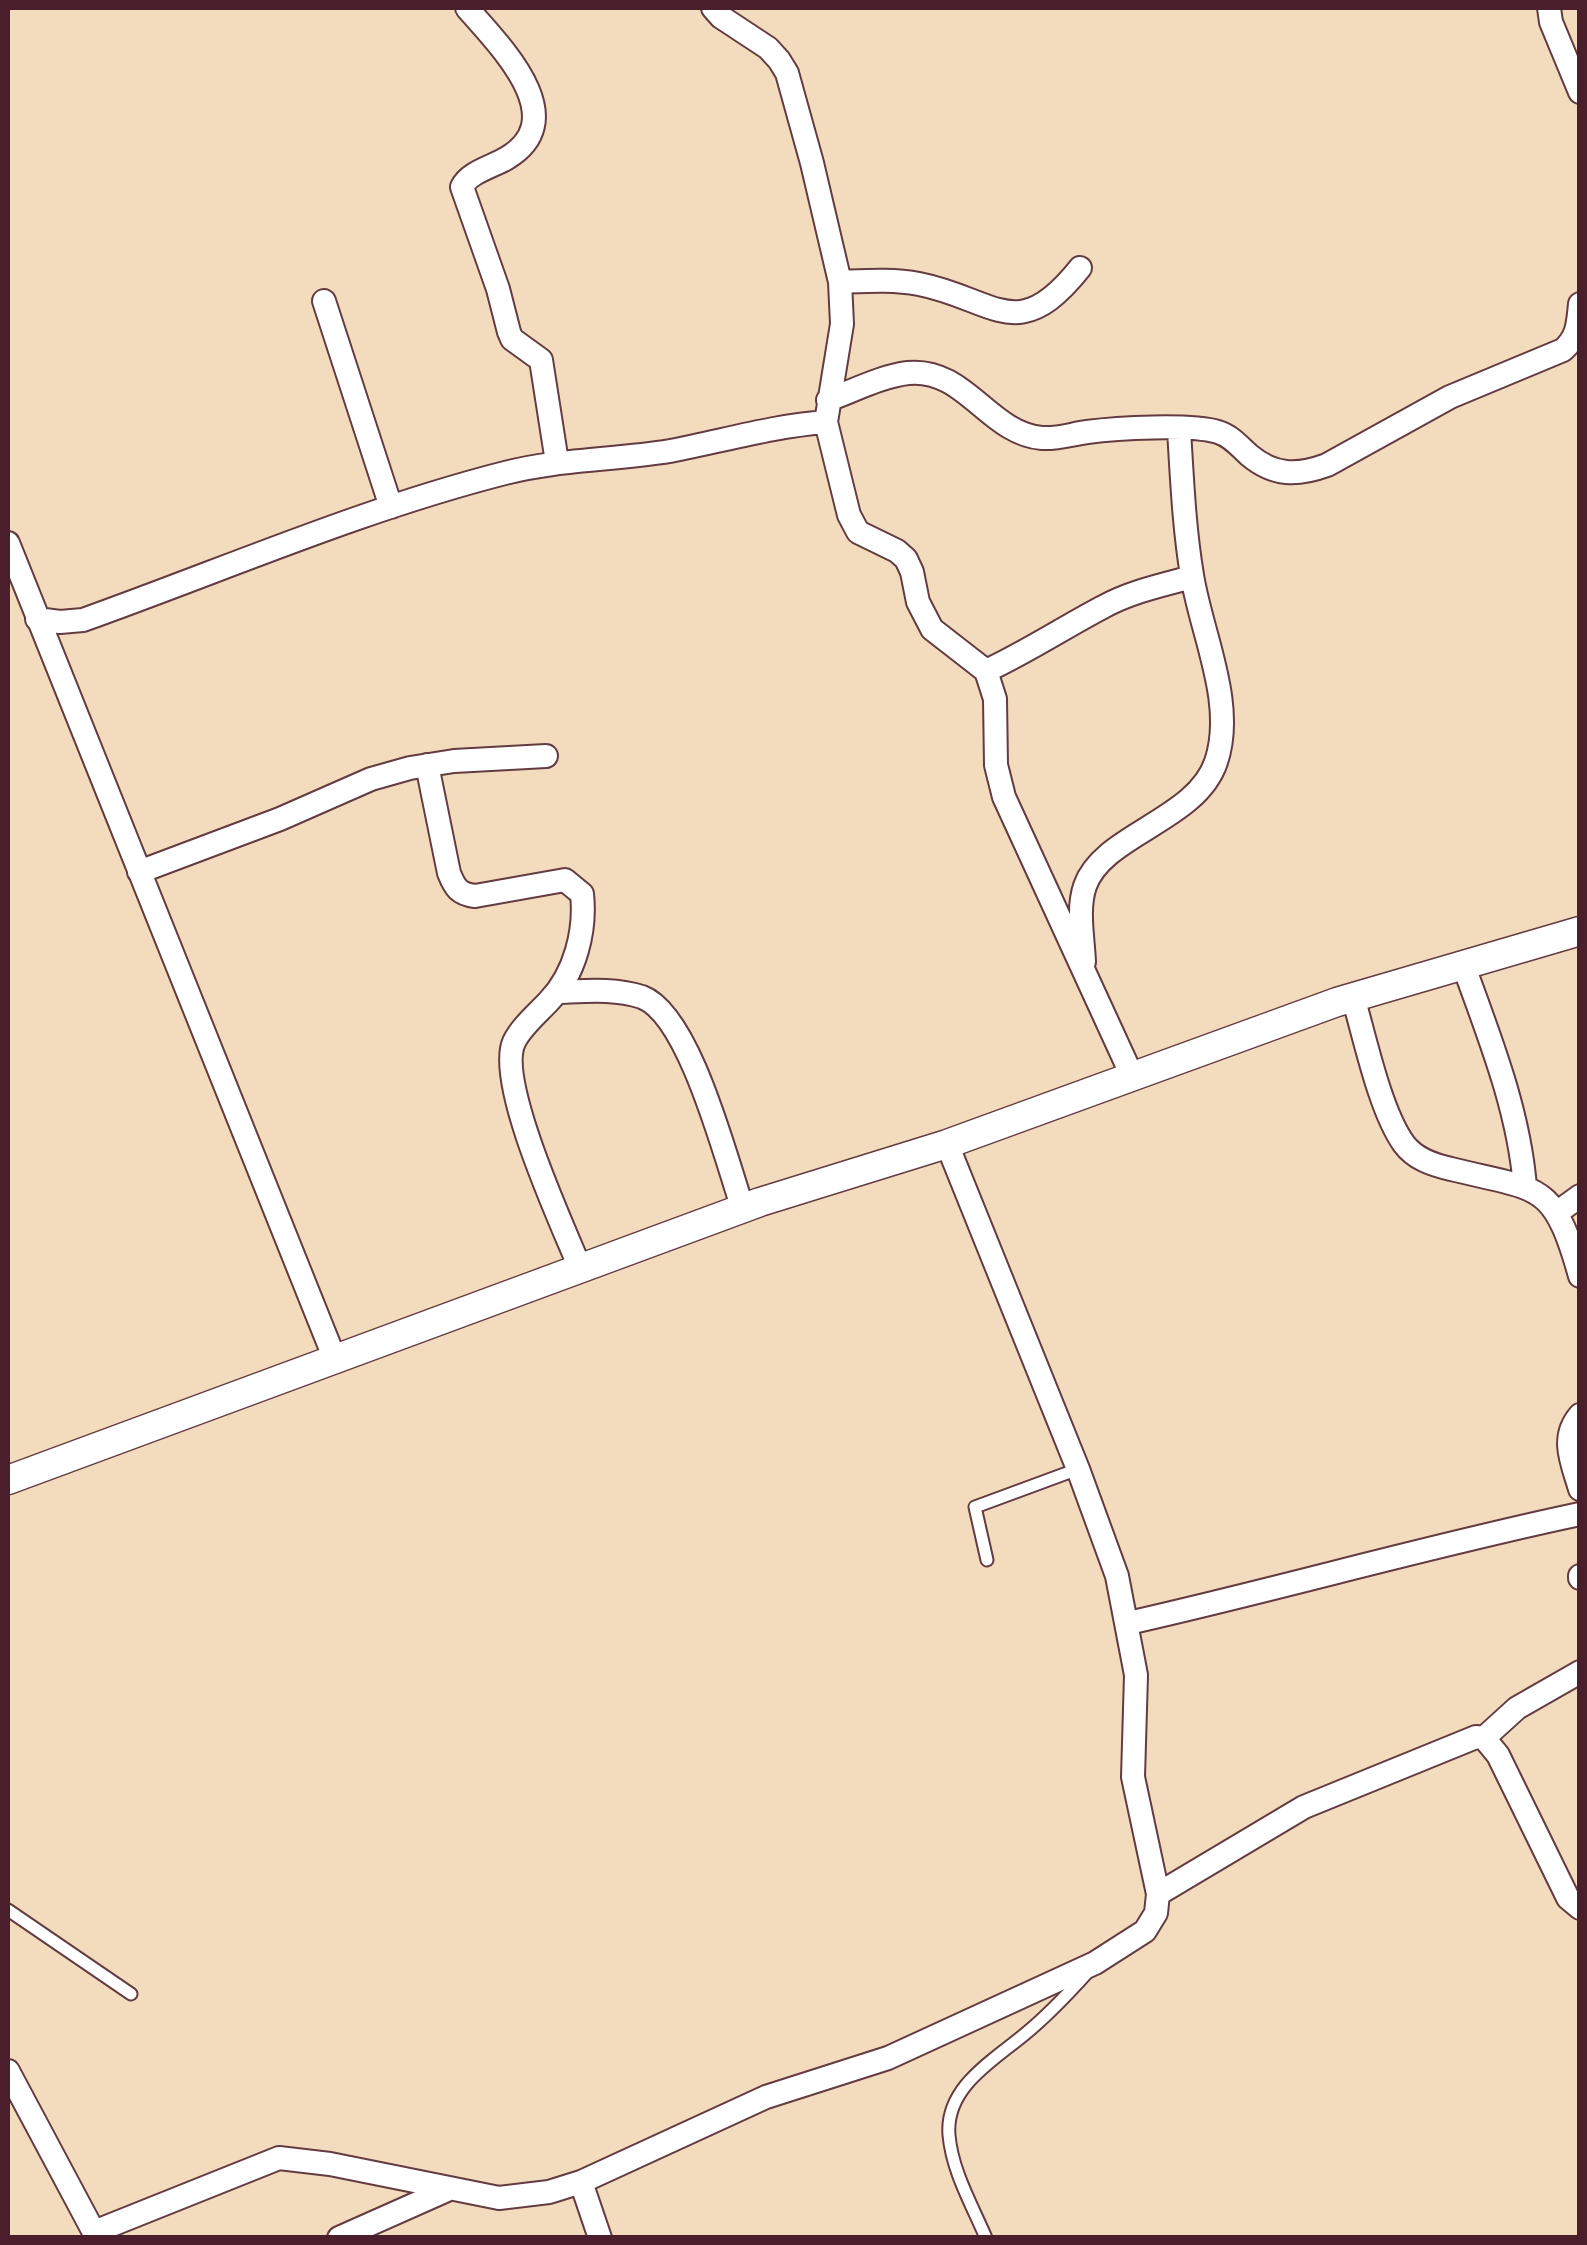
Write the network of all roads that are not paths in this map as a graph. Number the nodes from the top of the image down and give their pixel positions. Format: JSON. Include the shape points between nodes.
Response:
{"nodes":[{"id":1,"x":468,"y":8,"type":"edge"},
{"id":2,"x":713,"y":8,"type":"edge"},
{"id":3,"x":1549,"y":8,"type":"edge"},
{"id":4,"x":1580,"y":92,"type":"edge"},
{"id":5,"x":1080,"y":268,"type":"dead end"},
{"id":6,"x":840,"y":282,"type":"junction"},
{"id":7,"x":324,"y":302,"type":"dead end"},
{"id":8,"x":1580,"y":304,"type":"edge"},
{"id":9,"x":827,"y":411,"type":"junction"},
{"id":10,"x":1179,"y":430,"type":"junction"},
{"id":11,"x":557,"y":462,"type":"junction"},
{"id":12,"x":391,"y":507,"type":"junction"},
{"id":13,"x":8,"y":543,"type":"edge"},
{"id":14,"x":1192,"y":577,"type":"junction"},
{"id":15,"x":37,"y":620,"type":"junction"},
{"id":16,"x":986,"y":671,"type":"junction"},
{"id":17,"x":546,"y":756,"type":"dead end"},
{"id":18,"x":427,"y":765,"type":"junction"},
{"id":19,"x":140,"y":872,"type":"junction"},
{"id":20,"x":1580,"y":931,"type":"edge"},
{"id":21,"x":1464,"y":964,"type":"junction"},
{"id":22,"x":1085,"y":976,"type":"junction"},
{"id":23,"x":558,"y":992,"type":"junction"},
{"id":24,"x":1353,"y":998,"type":"junction"},
{"id":25,"x":1133,"y":1078,"type":"junction"},
{"id":26,"x":946,"y":1144,"type":"junction"},
{"id":27,"x":1525,"y":1187,"type":"junction"},
{"id":28,"x":1580,"y":1196,"type":"edge"},
{"id":29,"x":743,"y":1208,"type":"junction"},
{"id":30,"x":1558,"y":1212,"type":"junction"},
{"id":31,"x":580,"y":1268,"type":"junction"},
{"id":32,"x":1580,"y":1276,"type":"edge"},
{"id":33,"x":334,"y":1357,"type":"junction"},
{"id":34,"x":1580,"y":1414,"type":"edge"},
{"id":35,"x":1078,"y":1470,"type":"junction"},
{"id":36,"x":8,"y":1480,"type":"edge"},
{"id":37,"x":1580,"y":1489,"type":"edge"},
{"id":38,"x":1580,"y":1514,"type":"edge"},
{"id":39,"x":987,"y":1560,"type":"dead end"},
{"id":40,"x":1128,"y":1623,"type":"junction"},
{"id":41,"x":1580,"y":1672,"type":"edge"},
{"id":42,"x":1484,"y":1738,"type":"junction"},
{"id":43,"x":1158,"y":1894,"type":"junction"},
{"id":44,"x":1580,"y":1908,"type":"edge"},
{"id":45,"x":8,"y":1910,"type":"edge"},
{"id":46,"x":1095,"y":1963,"type":"junction"},
{"id":47,"x":132,"y":1994,"type":"dead end"},
{"id":48,"x":8,"y":2070,"type":"edge"},
{"id":49,"x":581,"y":2182,"type":"junction"},
{"id":50,"x":447,"y":2190,"type":"junction"},
{"id":51,"x":96,"y":2235,"type":"edge"},
{"id":52,"x":339,"y":2238,"type":"edge"},
{"id":53,"x":600,"y":2238,"type":"edge"},
{"id":54,"x":986,"y":2238,"type":"edge"}],
"edges":[{"from":1,"to":11,"type":"street","via":[[500,44],[535,107],[528,140],[462,187],[508,332],[541,360]]},
{"from":2,"to":6,"type":"street","via":[[768,48],[787,73]]},
{"from":3,"to":4,"type":"street"},
{"from":5,"to":6,"type":"street","via":[[1057,297],[1034,310],[1008,312],[917,284]]},
{"from":6,"to":9,"type":"street","via":[[842,324]]},
{"from":7,"to":12,"type":"street"},
{"from":8,"to":10,"type":"street","via":[[1578,329],[1563,350],[1450,397],[1307,472],[1267,468],[1219,433]]},
{"from":9,"to":10,"type":"street","via":[[905,373],[928,373],[950,380],[1020,434],[1060,438]]},
{"from":9,"to":11,"type":"street","via":[[669,451]]},
{"from":9,"to":16,"type":"street","via":[[838,480],[858,532],[906,559],[932,628]]},
{"from":10,"to":14,"type":"street"},
{"from":11,"to":12,"type":"street"},
{"from":12,"to":15,"type":"street","via":[[82,620]]},
{"from":13,"to":15,"type":"street"},
{"from":14,"to":16,"type":"street","via":[[1105,605]]},
{"from":14,"to":22,"type":"street","via":[[1218,694],[1222,738],[1215,766],[1200,790],[1100,864],[1086,884]]},
{"from":15,"to":19,"type":"street"},
{"from":16,"to":22,"type":"street","via":[[996,699],[996,766],[1004,797]]},
{"from":17,"to":18,"type":"street"},
{"from":18,"to":19,"type":"street","via":[[372,779]]},
{"from":18,"to":23,"type":"street","via":[[454,887],[475,896],[565,880],[582,894],[577,948]]},
{"from":19,"to":33,"type":"street"},
{"from":20,"to":21,"type":"street"},
{"from":21,"to":24,"type":"street"},
{"from":21,"to":27,"type":"street","via":[[1502,1074]]},
{"from":22,"to":25,"type":"street"},
{"from":23,"to":29,"type":"street","via":[[618,991],[646,998],[671,1020]]},
{"from":23,"to":31,"type":"street","via":[[514,1041],[510,1065],[535,1154]]},
{"from":24,"to":25,"type":"street"},
{"from":24,"to":27,"type":"street","via":[[1404,1144],[1434,1165]]},
{"from":25,"to":26,"type":"street"},
{"from":26,"to":29,"type":"street"},
{"from":26,"to":35,"type":"street"},
{"from":27,"to":30,"type":"street"},
{"from":28,"to":30,"type":"street"},
{"from":29,"to":31,"type":"street"},
{"from":30,"to":32,"type":"street"},
{"from":31,"to":33,"type":"street"},
{"from":33,"to":36,"type":"street"},
{"from":34,"to":37,"type":"street","via":[[1568,1446]]},
{"from":35,"to":39,"type":"lane","via":[[975,1508]]},
{"from":35,"to":40,"type":"street"},
{"from":38,"to":40,"type":"street"},
{"from":40,"to":43,"type":"street","via":[[1136,1675],[1132,1778]]},
{"from":41,"to":42,"type":"street","via":[[1517,1708]]},
{"from":42,"to":43,"type":"street","via":[[1304,1807]]},
{"from":42,"to":44,"type":"street","via":[[1568,1898]]},
{"from":43,"to":46,"type":"street","via":[[1145,1930]]},
{"from":45,"to":47,"type":"lane"},
{"from":46,"to":49,"type":"street","via":[[888,2058],[766,2097]]},
{"from":46,"to":54,"type":"lane","via":[[1052,2010],[982,2066],[952,2110],[954,2161]]},
{"from":48,"to":51,"type":"street"},
{"from":49,"to":50,"type":"street","via":[[499,2198]]},
{"from":49,"to":53,"type":"street"},
{"from":50,"to":51,"type":"street","via":[[280,2158]]},
{"from":50,"to":52,"type":"street"}]}
